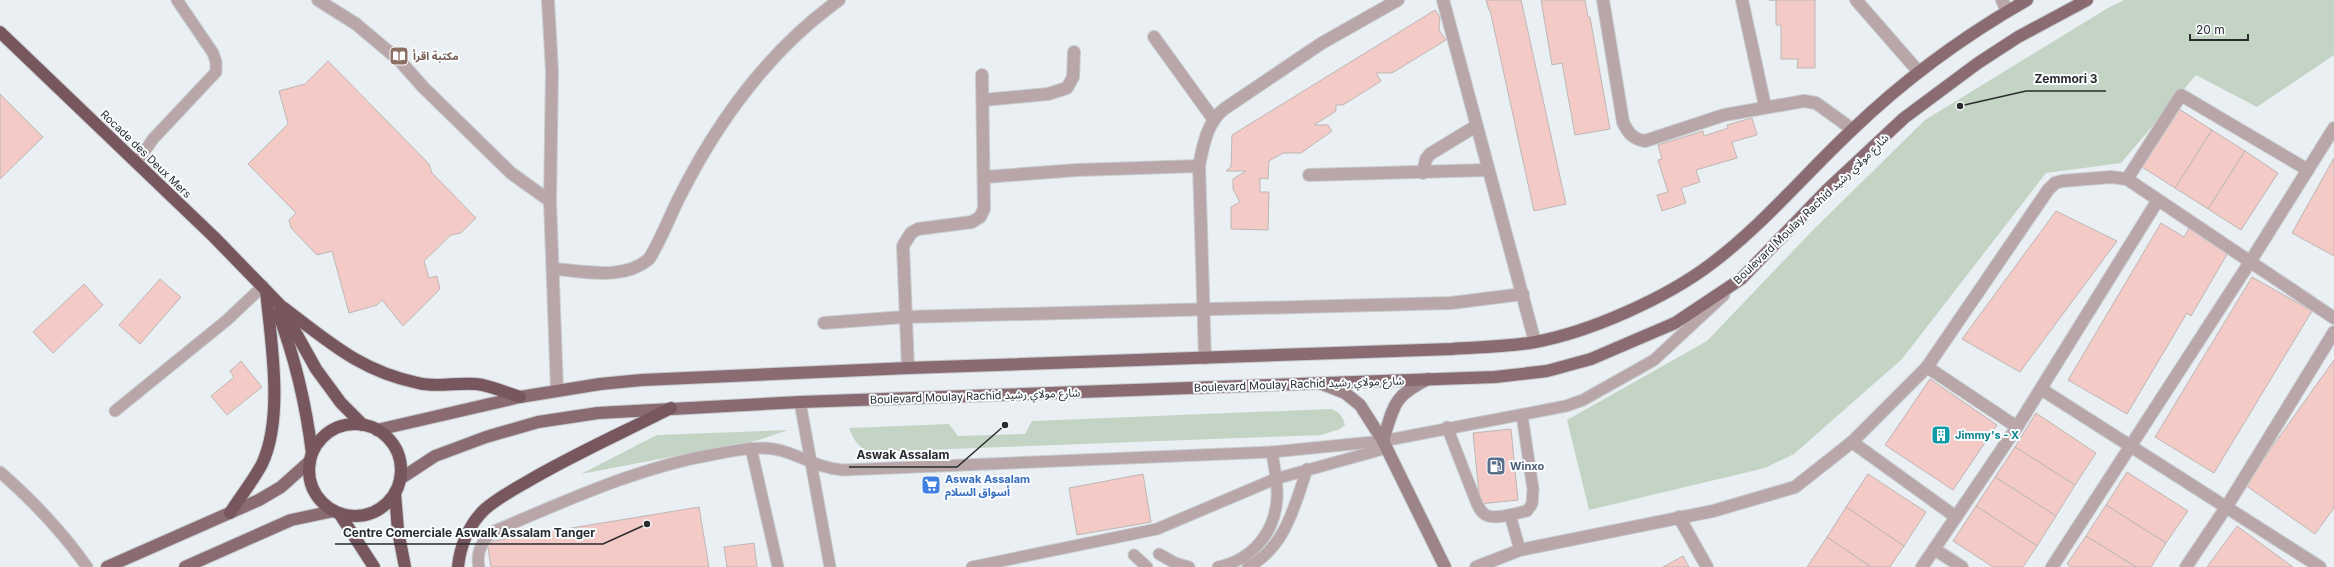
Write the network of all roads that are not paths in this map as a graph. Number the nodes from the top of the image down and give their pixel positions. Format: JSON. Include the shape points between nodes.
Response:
{"nodes":[{"id":1,"x":177,"y":0,"type":"edge"},
{"id":2,"x":318,"y":0,"type":"edge"},
{"id":3,"x":548,"y":0,"type":"edge"},
{"id":4,"x":839,"y":0,"type":"edge"},
{"id":5,"x":1398,"y":0,"type":"edge"},
{"id":6,"x":1443,"y":0,"type":"edge"},
{"id":7,"x":1603,"y":0,"type":"edge"},
{"id":8,"x":1742,"y":0,"type":"edge"},
{"id":9,"x":1856,"y":0,"type":"edge"},
{"id":10,"x":2027,"y":0,"type":"edge"},
{"id":11,"x":2087,"y":0,"type":"edge"},
{"id":12,"x":2005,"y":6,"type":"edge"},
{"id":13,"x":0,"y":32,"type":"edge"},
{"id":14,"x":1154,"y":37,"type":"dead end"},
{"id":15,"x":1074,"y":52,"type":"dead end"},
{"id":16,"x":1918,"y":71,"type":"junction"},
{"id":17,"x":982,"y":75,"type":"dead end"},
{"id":18,"x":983,"y":100,"type":"junction"},
{"id":19,"x":1766,"y":106,"type":"junction"},
{"id":20,"x":1214,"y":120,"type":"junction"},
{"id":21,"x":1476,"y":126,"type":"junction"},
{"id":22,"x":2334,"y":128,"type":"edge"},
{"id":23,"x":1852,"y":129,"type":"junction"},
{"id":24,"x":137,"y":162,"type":"junction"},
{"id":25,"x":1199,"y":166,"type":"junction"},
{"id":26,"x":1488,"y":170,"type":"junction"},
{"id":27,"x":2308,"y":170,"type":"junction"},
{"id":28,"x":1423,"y":173,"type":"junction"},
{"id":29,"x":1309,"y":175,"type":"dead end"},
{"id":30,"x":985,"y":177,"type":"junction"},
{"id":31,"x":2127,"y":179,"type":"junction"},
{"id":32,"x":2158,"y":200,"type":"junction"},
{"id":33,"x":550,"y":201,"type":"junction"},
{"id":34,"x":2250,"y":262,"type":"junction"},
{"id":35,"x":554,"y":269,"type":"junction"},
{"id":36,"x":1740,"y":279,"type":"junction"},
{"id":37,"x":267,"y":291,"type":"junction"},
{"id":38,"x":1523,"y":294,"type":"junction"},
{"id":39,"x":281,"y":306,"type":"junction"},
{"id":40,"x":1204,"y":309,"type":"junction"},
{"id":41,"x":904,"y":317,"type":"junction"},
{"id":42,"x":2334,"y":318,"type":"edge"},
{"id":43,"x":824,"y":323,"type":"dead end"},
{"id":44,"x":2334,"y":332,"type":"edge"},
{"id":45,"x":1534,"y":342,"type":"junction"},
{"id":46,"x":1205,"y":358,"type":"junction"},
{"id":47,"x":1927,"y":367,"type":"junction"},
{"id":48,"x":908,"y":368,"type":"junction"},
{"id":49,"x":1429,"y":379,"type":"junction"},
{"id":50,"x":1322,"y":384,"type":"junction"},
{"id":51,"x":2041,"y":389,"type":"junction"},
{"id":52,"x":557,"y":390,"type":"junction"},
{"id":53,"x":520,"y":397,"type":"junction"},
{"id":54,"x":800,"y":402,"type":"junction"},
{"id":55,"x":671,"y":408,"type":"junction"},
{"id":56,"x":115,"y":411,"type":"dead end"},
{"id":57,"x":1522,"y":415,"type":"junction"},
{"id":58,"x":363,"y":425,"type":"junction"},
{"id":59,"x":1447,"y":427,"type":"junction"},
{"id":60,"x":2017,"y":427,"type":"junction"},
{"id":61,"x":377,"y":430,"type":"junction"},
{"id":62,"x":1852,"y":442,"type":"junction"},
{"id":63,"x":1385,"y":444,"type":"junction"},
{"id":64,"x":2131,"y":445,"type":"junction"},
{"id":65,"x":751,"y":448,"type":"junction"},
{"id":66,"x":1272,"y":452,"type":"junction"},
{"id":67,"x":311,"y":457,"type":"junction"},
{"id":68,"x":810,"y":463,"type":"junction"},
{"id":69,"x":1307,"y":469,"type":"junction"},
{"id":70,"x":0,"y":472,"type":"edge"},
{"id":71,"x":1275,"y":478,"type":"junction"},
{"id":72,"x":400,"y":479,"type":"junction"},
{"id":73,"x":395,"y":493,"type":"junction"},
{"id":74,"x":2227,"y":506,"type":"junction"},
{"id":75,"x":337,"y":512,"type":"junction"},
{"id":76,"x":230,"y":513,"type":"junction"},
{"id":77,"x":1510,"y":515,"type":"junction"},
{"id":78,"x":1679,"y":517,"type":"junction"},
{"id":79,"x":1956,"y":517,"type":"junction"},
{"id":80,"x":1934,"y":549,"type":"junction"},
{"id":81,"x":1520,"y":550,"type":"junction"},
{"id":82,"x":1159,"y":554,"type":"dead end"},
{"id":83,"x":1134,"y":555,"type":"dead end"},
{"id":84,"x":87,"y":567,"type":"edge"},
{"id":85,"x":108,"y":567,"type":"edge"},
{"id":86,"x":184,"y":567,"type":"edge"},
{"id":87,"x":374,"y":567,"type":"edge"},
{"id":88,"x":405,"y":567,"type":"edge"},
{"id":89,"x":458,"y":567,"type":"edge"},
{"id":90,"x":479,"y":567,"type":"edge"},
{"id":91,"x":778,"y":567,"type":"edge"},
{"id":92,"x":830,"y":567,"type":"edge"},
{"id":93,"x":972,"y":567,"type":"edge"},
{"id":94,"x":1147,"y":567,"type":"edge"},
{"id":95,"x":1189,"y":567,"type":"edge"},
{"id":96,"x":1218,"y":567,"type":"edge"},
{"id":97,"x":1248,"y":567,"type":"edge"},
{"id":98,"x":1445,"y":567,"type":"edge"},
{"id":99,"x":1476,"y":567,"type":"edge"},
{"id":100,"x":1707,"y":567,"type":"edge"},
{"id":101,"x":1922,"y":567,"type":"edge"},
{"id":102,"x":1962,"y":567,"type":"edge"},
{"id":103,"x":2052,"y":567,"type":"edge"},
{"id":104,"x":2186,"y":567,"type":"edge"},
{"id":105,"x":2320,"y":567,"type":"edge"}],
"edges":[{"from":1,"to":24,"type":"lane","via":[[213,53],[216,72],[153,139]]},
{"from":2,"to":33,"type":"street","via":[[356,24],[400,61],[511,173]]},
{"from":3,"to":33,"type":"street","via":[[552,71]]},
{"from":4,"to":35,"type":"street","via":[[812,20],[754,80],[730,111],[681,194],[649,259],[634,269],[610,273]]},
{"from":5,"to":20,"type":"street","via":[[1322,43],[1224,109]]},
{"from":6,"to":21,"type":"street"},
{"from":7,"to":19,"type":"street","via":[[1623,122],[1633,137],[1645,140],[1724,115]]},
{"from":8,"to":19,"type":"street"},
{"from":9,"to":16,"type":"street"},
{"from":10,"to":12,"type":"main road"},
{"from":11,"to":36,"type":"main road","name":"Boulevard Moulay Rachid شارع مولاي رشيد","via":[[2018,37],[1904,118],[1827,190]]},
{"from":12,"to":16,"type":"main road"},
{"from":13,"to":24,"type":"highway","name":"Rocade des Deux Mers"},
{"from":14,"to":20,"type":"street"},
{"from":15,"to":18,"type":"street","via":[[1072,76],[1067,88],[1048,94]]},
{"from":16,"to":23,"type":"main road"},
{"from":17,"to":18,"type":"street"},
{"from":18,"to":30,"type":"street"},
{"from":19,"to":23,"type":"street","via":[[1816,103]]},
{"from":20,"to":25,"type":"street","via":[[1204,141]]},
{"from":21,"to":26,"type":"street"},
{"from":21,"to":28,"type":"street","via":[[1430,154]]},
{"from":22,"to":27,"type":"street"},
{"from":23,"to":45,"type":"main road","via":[[1759,222],[1711,264],[1622,314],[1579,330]]},
{"from":24,"to":37,"type":"highway","name":"Rocade des Deux Mers"},
{"from":25,"to":30,"type":"street","via":[[1077,170]]},
{"from":25,"to":40,"type":"street"},
{"from":26,"to":28,"type":"street"},
{"from":26,"to":38,"type":"street"},
{"from":27,"to":31,"type":"street","via":[[2182,95]]},
{"from":27,"to":34,"type":"street"},
{"from":28,"to":29,"type":"street"},
{"from":30,"to":41,"type":"street","via":[[984,209],[977,220],[918,229],[906,239],[902,254]]},
{"from":31,"to":32,"type":"street"},
{"from":31,"to":47,"type":"street","via":[[2112,177],[2055,183]]},
{"from":32,"to":34,"type":"street"},
{"from":32,"to":51,"type":"street"},
{"from":33,"to":35,"type":"street"},
{"from":34,"to":42,"type":"street"},
{"from":34,"to":64,"type":"street"},
{"from":35,"to":52,"type":"street"},
{"from":36,"to":49,"type":"main road","name":"Boulevard Moulay Rachid شارع مولاي رشيد","via":[[1675,323],[1591,359],[1547,371],[1495,377]]},
{"from":36,"to":57,"type":"lane","via":[[1654,360],[1583,400]]},
{"from":37,"to":39,"type":"highway","name":"Rocade des Deux Mers"},
{"from":37,"to":56,"type":"lane","via":[[227,320]]},
{"from":37,"to":67,"type":"highway","name":"Rocade des Deux Mers","via":[[288,340],[307,415]]},
{"from":37,"to":76,"type":"highway","via":[[274,393],[272,427],[262,464]]},
{"from":38,"to":40,"type":"street","via":[[1451,303]]},
{"from":38,"to":45,"type":"street"},
{"from":39,"to":53,"type":"highway","via":[[349,357],[379,372],[419,384],[476,384]]},
{"from":39,"to":58,"type":"highway","name":"Rocade des Deux Mers","via":[[316,369]]},
{"from":40,"to":41,"type":"street"},
{"from":40,"to":46,"type":"street"},
{"from":41,"to":43,"type":"street"},
{"from":41,"to":48,"type":"street"},
{"from":44,"to":74,"type":"street"},
{"from":45,"to":46,"type":"main road","via":[[1452,349]]},
{"from":46,"to":48,"type":"main road"},
{"from":47,"to":60,"type":"street"},
{"from":47,"to":62,"type":"street"},
{"from":48,"to":52,"type":"main road","via":[[642,380]]},
{"from":49,"to":50,"type":"main road","name":"Boulevard Moulay Rachid شارع مولاي رشيد"},
{"from":49,"to":63,"type":"street","via":[[1408,389],[1394,405]]},
{"from":50,"to":54,"type":"main road","name":"Boulevard Moulay Rachid شارع مولاي رشيد"},
{"from":50,"to":63,"type":"street","via":[[1345,393],[1360,405]]},
{"from":51,"to":60,"type":"street"},
{"from":51,"to":64,"type":"street"},
{"from":52,"to":53,"type":"main road"},
{"from":53,"to":61,"type":"main road"},
{"from":54,"to":55,"type":"main road","name":"Boulevard Moulay Rachid شارع مولاي رشيد"},
{"from":54,"to":68,"type":"lane"},
{"from":55,"to":72,"type":"main road","name":"Boulevard Moulay Rachid شارع مولاي رشيد","via":[[598,413],[538,422],[486,437],[435,456]]},
{"from":55,"to":89,"type":"highway","via":[[543,472],[494,502],[484,510],[469,530]]},
{"from":57,"to":59,"type":"lane"},
{"from":57,"to":77,"type":"lane","via":[[1533,489],[1532,504],[1527,511]]},
{"from":58,"to":61,"type":"highway","name":"Rocade des Deux Mers"},
{"from":58,"to":67,"type":"highway","name":"Rocade des Deux Mers","via":[[348,425],[333,430],[320,440]]},
{"from":59,"to":63,"type":"lane"},
{"from":59,"to":77,"type":"lane","via":[[1482,512],[1488,516]]},
{"from":60,"to":79,"type":"street"},
{"from":61,"to":72,"type":"highway","name":"Rocade des Deux Mers","via":[[389,439],[397,451],[401,465]]},
{"from":62,"to":78,"type":"street","via":[[1795,487],[1713,511]]},
{"from":62,"to":79,"type":"street"},
{"from":63,"to":66,"type":"lane"},
{"from":63,"to":69,"type":"lane"},
{"from":63,"to":98,"type":"street"},
{"from":64,"to":74,"type":"street"},
{"from":64,"to":103,"type":"street"},
{"from":65,"to":68,"type":"lane","via":[[780,449]]},
{"from":65,"to":90,"type":"lane","via":[[696,458],[626,477],[492,532],[480,548]]},
{"from":65,"to":91,"type":"lane"},
{"from":66,"to":68,"type":"lane","via":[[854,470],[832,469]]},
{"from":66,"to":71,"type":"lane"},
{"from":67,"to":75,"type":"highway","name":"Rocade des Deux Mers","via":[[311,484],[318,498]]},
{"from":67,"to":76,"type":"main road","via":[[281,487]]},
{"from":68,"to":92,"type":"lane"},
{"from":69,"to":71,"type":"lane"},
{"from":69,"to":97,"type":"lane","via":[[1284,532],[1270,550]]},
{"from":70,"to":84,"type":"lane","via":[[30,498],[59,529]]},
{"from":71,"to":93,"type":"lane","via":[[1157,528]]},
{"from":71,"to":96,"type":"lane","via":[[1275,514],[1268,531],[1258,546],[1244,557]]},
{"from":72,"to":73,"type":"highway","name":"Rocade des Deux Mers"},
{"from":73,"to":75,"type":"highway","name":"Rocade des Deux Mers","via":[[386,504],[374,512],[360,516]]},
{"from":73,"to":88,"type":"highway","name":"Rocade des Deux Mers","via":[[398,531]]},
{"from":74,"to":104,"type":"street"},
{"from":74,"to":105,"type":"street"},
{"from":75,"to":86,"type":"main road","via":[[291,520]]},
{"from":75,"to":87,"type":"highway","name":"Rocade des Deux Mers"},
{"from":76,"to":85,"type":"main road"},
{"from":77,"to":81,"type":"lane"},
{"from":78,"to":81,"type":"street"},
{"from":78,"to":100,"type":"street"},
{"from":79,"to":80,"type":"street"},
{"from":80,"to":101,"type":"street"},
{"from":80,"to":102,"type":"street"},
{"from":81,"to":99,"type":"street"},
{"from":82,"to":95,"type":"lane"},
{"from":83,"to":94,"type":"lane"}]}
